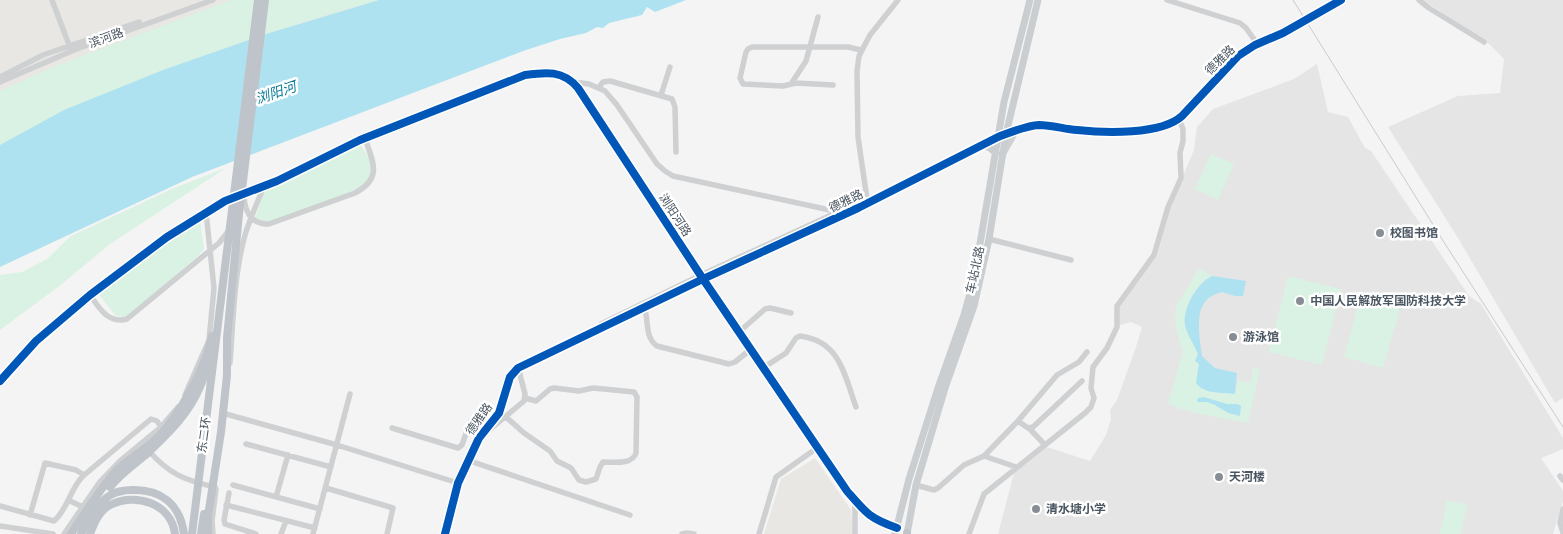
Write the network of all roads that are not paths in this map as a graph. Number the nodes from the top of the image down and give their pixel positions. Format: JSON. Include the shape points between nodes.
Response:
{"nodes":[{"id":1,"x":52,"y":0,"type":"edge"},
{"id":2,"x":213,"y":0,"type":"edge"},
{"id":3,"x":258,"y":0,"type":"edge"},
{"id":4,"x":265,"y":0,"type":"edge"},
{"id":5,"x":898,"y":0,"type":"edge"},
{"id":6,"x":1030,"y":0,"type":"edge"},
{"id":7,"x":1038,"y":0,"type":"edge"},
{"id":8,"x":1167,"y":0,"type":"edge"},
{"id":9,"x":1336,"y":0,"type":"edge"},
{"id":10,"x":1341,"y":0,"type":"edge"},
{"id":11,"x":1418,"y":0,"type":"edge"},
{"id":12,"x":202,"y":1,"type":"edge"},
{"id":13,"x":818,"y":16,"type":"dead end"},
{"id":14,"x":1256,"y":42,"type":"junction"},
{"id":15,"x":1484,"y":42,"type":"dead end"},
{"id":16,"x":810,"y":47,"type":"junction"},
{"id":17,"x":70,"y":48,"type":"junction"},
{"id":18,"x":861,"y":50,"type":"junction"},
{"id":19,"x":670,"y":67,"type":"dead end"},
{"id":20,"x":0,"y":77,"type":"edge"},
{"id":21,"x":0,"y":82,"type":"edge"},
{"id":22,"x":573,"y":82,"type":"junction"},
{"id":23,"x":791,"y":84,"type":"junction"},
{"id":24,"x":833,"y":85,"type":"dead end"},
{"id":25,"x":599,"y":87,"type":"junction"},
{"id":26,"x":661,"y":95,"type":"junction"},
{"id":27,"x":1179,"y":119,"type":"junction"},
{"id":28,"x":1017,"y":130,"type":"junction"},
{"id":29,"x":1003,"y":134,"type":"junction"},
{"id":30,"x":365,"y":138,"type":"junction"},
{"id":31,"x":982,"y":145,"type":"junction"},
{"id":32,"x":676,"y":152,"type":"dead end"},
{"id":33,"x":1000,"y":154,"type":"junction"},
{"id":34,"x":265,"y":184,"type":"junction"},
{"id":35,"x":243,"y":188,"type":"junction"},
{"id":36,"x":867,"y":199,"type":"junction"},
{"id":37,"x":206,"y":212,"type":"junction"},
{"id":38,"x":839,"y":212,"type":"junction"},
{"id":39,"x":230,"y":229,"type":"junction"},
{"id":40,"x":989,"y":239,"type":"junction"},
{"id":41,"x":226,"y":260,"type":"junction"},
{"id":42,"x":1071,"y":260,"type":"dead end"},
{"id":43,"x":702,"y":277,"type":"junction"},
{"id":44,"x":90,"y":295,"type":"junction"},
{"id":45,"x":643,"y":305,"type":"junction"},
{"id":46,"x":791,"y":313,"type":"dead end"},
{"id":47,"x":739,"y":332,"type":"junction"},
{"id":48,"x":227,"y":338,"type":"junction"},
{"id":49,"x":216,"y":342,"type":"junction"},
{"id":50,"x":751,"y":349,"type":"junction"},
{"id":51,"x":1087,"y":352,"type":"dead end"},
{"id":52,"x":518,"y":366,"type":"junction"},
{"id":53,"x":763,"y":368,"type":"junction"},
{"id":54,"x":0,"y":381,"type":"edge"},
{"id":55,"x":1082,"y":381,"type":"dead end"},
{"id":56,"x":350,"y":394,"type":"dead end"},
{"id":57,"x":525,"y":398,"type":"junction"},
{"id":58,"x":856,"y":407,"type":"dead end"},
{"id":59,"x":226,"y":414,"type":"junction"},
{"id":60,"x":506,"y":417,"type":"junction"},
{"id":61,"x":1018,"y":421,"type":"junction"},
{"id":62,"x":160,"y":427,"type":"junction"},
{"id":63,"x":392,"y":428,"type":"dead end"},
{"id":64,"x":1029,"y":428,"type":"junction"},
{"id":65,"x":485,"y":429,"type":"junction"},
{"id":66,"x":476,"y":439,"type":"junction"},
{"id":67,"x":142,"y":443,"type":"junction"},
{"id":68,"x":246,"y":444,"type":"dead end"},
{"id":69,"x":337,"y":445,"type":"junction"},
{"id":70,"x":1045,"y":445,"type":"junction"},
{"id":71,"x":817,"y":448,"type":"junction"},
{"id":72,"x":288,"y":455,"type":"junction"},
{"id":73,"x":984,"y":456,"type":"junction"},
{"id":74,"x":102,"y":460,"type":"junction"},
{"id":75,"x":468,"y":460,"type":"junction"},
{"id":76,"x":331,"y":467,"type":"junction"},
{"id":77,"x":1016,"y":467,"type":"junction"},
{"id":78,"x":112,"y":470,"type":"junction"},
{"id":79,"x":84,"y":475,"type":"junction"},
{"id":80,"x":456,"y":482,"type":"junction"},
{"id":81,"x":233,"y":485,"type":"dead end"},
{"id":82,"x":916,"y":485,"type":"junction"},
{"id":83,"x":216,"y":487,"type":"junction"},
{"id":84,"x":326,"y":488,"type":"junction"},
{"id":85,"x":229,"y":493,"type":"dead end"},
{"id":86,"x":276,"y":497,"type":"junction"},
{"id":87,"x":68,"y":500,"type":"junction"},
{"id":88,"x":855,"y":500,"type":"junction"},
{"id":89,"x":226,"y":505,"type":"junction"},
{"id":90,"x":0,"y":506,"type":"edge"},
{"id":91,"x":82,"y":507,"type":"junction"},
{"id":92,"x":320,"y":509,"type":"junction"},
{"id":93,"x":1563,"y":509,"type":"edge"},
{"id":94,"x":30,"y":515,"type":"junction"},
{"id":95,"x":630,"y":515,"type":"dead end"},
{"id":96,"x":89,"y":516,"type":"junction"},
{"id":97,"x":48,"y":520,"type":"junction"},
{"id":98,"x":286,"y":520,"type":"junction"},
{"id":99,"x":0,"y":526,"type":"edge"},
{"id":100,"x":82,"y":530,"type":"edge"},
{"id":101,"x":314,"y":531,"type":"edge"},
{"id":102,"x":896,"y":531,"type":"edge"},
{"id":103,"x":44,"y":532,"type":"junction"},
{"id":104,"x":67,"y":533,"type":"edge"},
{"id":105,"x":1563,"y":533,"type":"edge"},
{"id":106,"x":53,"y":534,"type":"edge"},
{"id":107,"x":90,"y":534,"type":"edge"},
{"id":108,"x":175,"y":534,"type":"edge"},
{"id":109,"x":184,"y":534,"type":"edge"},
{"id":110,"x":192,"y":534,"type":"edge"},
{"id":111,"x":201,"y":534,"type":"edge"},
{"id":112,"x":208,"y":534,"type":"edge"},
{"id":113,"x":213,"y":534,"type":"edge"},
{"id":114,"x":256,"y":534,"type":"edge"},
{"id":115,"x":281,"y":534,"type":"edge"},
{"id":116,"x":388,"y":534,"type":"edge"},
{"id":117,"x":444,"y":534,"type":"edge"},
{"id":118,"x":682,"y":534,"type":"edge"},
{"id":119,"x":694,"y":534,"type":"edge"},
{"id":120,"x":759,"y":534,"type":"edge"},
{"id":121,"x":855,"y":534,"type":"edge"},
{"id":122,"x":907,"y":534,"type":"edge"},
{"id":123,"x":969,"y":534,"type":"edge"}],
"edges":[{"from":1,"to":17,"type":"street"},
{"from":2,"to":12,"type":"street","name":"滨河路"},
{"from":3,"to":39,"type":"highway"},
{"from":4,"to":35,"type":"highway"},
{"from":5,"to":18,"type":"street"},
{"from":6,"to":29,"type":"main road","name":"车站北路","via":[[1012,69]]},
{"from":7,"to":29,"type":"main road","name":"车站北路"},
{"from":8,"to":14,"type":"street","via":[[1240,23]]},
{"from":9,"to":14,"type":"street","name":"德雅路"},
{"from":10,"to":27,"type":"street","name":"德雅路","via":[[1238,56]]},
{"from":11,"to":15,"type":"street"},
{"from":12,"to":17,"type":"street","name":"滨河路"},
{"from":13,"to":16,"type":"street"},
{"from":14,"to":29,"type":"street","name":"德雅路","via":[[1237,54],[1179,115],[1164,123],[1112,129],[1038,123]]},
{"from":16,"to":18,"type":"street"},
{"from":16,"to":23,"type":"street","via":[[806,61]]},
{"from":16,"to":23,"type":"street","via":[[748,49],[741,83]]},
{"from":17,"to":20,"type":"street","name":"滨河路","via":[[43,55]]},
{"from":17,"to":21,"type":"street","name":"滨河路"},
{"from":18,"to":36,"type":"street","via":[[857,71],[858,136]]},
{"from":19,"to":26,"type":"street"},
{"from":22,"to":25,"type":"street"},
{"from":22,"to":30,"type":"street","via":[[551,72],[525,75]]},
{"from":22,"to":43,"type":"street","name":"浏阳河路"},
{"from":23,"to":24,"type":"street"},
{"from":25,"to":26,"type":"street","via":[[610,81]]},
{"from":25,"to":38,"type":"street","via":[[617,105],[657,164],[673,176]]},
{"from":26,"to":32,"type":"street","via":[[675,104]]},
{"from":27,"to":28,"type":"street","name":"德雅路","via":[[1146,130],[1078,130],[1038,125]]},
{"from":27,"to":70,"type":"street","via":[[1183,130],[1181,176],[1154,255],[1117,306],[1117,328],[1093,366],[1091,388],[1094,398],[1091,407]]},
{"from":28,"to":29,"type":"street","name":"德雅路"},
{"from":28,"to":33,"type":"street"},
{"from":29,"to":31,"type":"street","name":"德雅路"},
{"from":29,"to":33,"type":"main road","name":"车站北路"},
{"from":29,"to":36,"type":"street","name":"德雅路"},
{"from":30,"to":34,"type":"street"},
{"from":30,"to":35,"type":"street","via":[[373,164],[372,180],[362,190],[347,197],[263,224],[251,219],[244,208]]},
{"from":31,"to":33,"type":"main road"},
{"from":31,"to":43,"type":"street","name":"德雅路","via":[[858,208]]},
{"from":33,"to":40,"type":"main road","name":"车站北路"},
{"from":33,"to":102,"type":"main road","name":"车站北路","via":[[974,279],[909,479]]},
{"from":34,"to":37,"type":"street"},
{"from":34,"to":59,"type":"street","via":[[241,250]]},
{"from":35,"to":48,"type":"highway"},
{"from":36,"to":38,"type":"street","name":"德雅路"},
{"from":37,"to":44,"type":"street","via":[[167,236]]},
{"from":37,"to":62,"type":"street","via":[[214,288],[209,340],[181,403]]},
{"from":38,"to":43,"type":"street","name":"德雅路"},
{"from":39,"to":41,"type":"highway"},
{"from":39,"to":44,"type":"street","via":[[219,243],[127,319],[121,321],[105,315]]},
{"from":40,"to":42,"type":"street"},
{"from":40,"to":82,"type":"main road","name":"车站北路","via":[[974,306]]},
{"from":41,"to":49,"type":"highway"},
{"from":41,"to":104,"type":"highway","via":[[211,344],[178,411],[158,436],[116,472]]},
{"from":43,"to":45,"type":"street"},
{"from":43,"to":47,"type":"street","name":"浏阳河路"},
{"from":44,"to":54,"type":"street","via":[[36,342]]},
{"from":45,"to":50,"type":"street","via":[[648,333],[657,346],[729,364]]},
{"from":45,"to":52,"type":"street"},
{"from":46,"to":47,"type":"street","via":[[765,309]]},
{"from":47,"to":50,"type":"street","name":"浏阳河路"},
{"from":48,"to":111,"type":"highway","name":"东二环"},
{"from":48,"to":112,"type":"highway","via":[[228,374]]},
{"from":49,"to":96,"type":"highway","via":[[198,391],[186,411],[172,429],[115,480]]},
{"from":49,"to":110,"type":"highway"},
{"from":50,"to":53,"type":"street","name":"浏阳河路"},
{"from":51,"to":61,"type":"street","via":[[1079,362],[1057,375]]},
{"from":52,"to":57,"type":"street"},
{"from":52,"to":65,"type":"street","name":"德雅路","via":[[508,373],[498,409]]},
{"from":53,"to":58,"type":"street","via":[[786,353],[800,336],[822,342],[839,359]]},
{"from":53,"to":71,"type":"street","name":"浏阳河路"},
{"from":55,"to":64,"type":"street"},
{"from":56,"to":69,"type":"street"},
{"from":57,"to":60,"type":"street"},
{"from":57,"to":60,"type":"street","via":[[536,401],[554,388],[634,392],[637,396],[634,457],[629,461],[604,462],[596,479],[579,480],[571,468],[557,461],[550,451]]},
{"from":59,"to":69,"type":"street"},
{"from":59,"to":83,"type":"street"},
{"from":60,"to":66,"type":"street"},
{"from":61,"to":64,"type":"street"},
{"from":61,"to":73,"type":"street"},
{"from":62,"to":67,"type":"street"},
{"from":62,"to":74,"type":"street","via":[[152,419]]},
{"from":63,"to":65,"type":"street","via":[[458,448],[470,422]]},
{"from":64,"to":70,"type":"street"},
{"from":65,"to":66,"type":"street","name":"德雅路"},
{"from":66,"to":75,"type":"street","name":"德雅路"},
{"from":67,"to":78,"type":"street"},
{"from":67,"to":83,"type":"street","via":[[174,474]]},
{"from":68,"to":72,"type":"street"},
{"from":69,"to":76,"type":"street"},
{"from":69,"to":80,"type":"street"},
{"from":70,"to":77,"type":"street"},
{"from":71,"to":88,"type":"street","name":"浏阳河路"},
{"from":71,"to":120,"type":"street","via":[[776,477]]},
{"from":72,"to":76,"type":"street"},
{"from":72,"to":86,"type":"street"},
{"from":73,"to":77,"type":"street"},
{"from":73,"to":82,"type":"street","via":[[964,465],[934,490]]},
{"from":74,"to":78,"type":"street"},
{"from":74,"to":79,"type":"street"},
{"from":75,"to":80,"type":"street","name":"德雅路"},
{"from":75,"to":95,"type":"street"},
{"from":76,"to":84,"type":"street"},
{"from":77,"to":123,"type":"street","via":[[982,496]]},
{"from":78,"to":91,"type":"street"},
{"from":79,"to":87,"type":"street"},
{"from":79,"to":94,"type":"street","via":[[45,462]]},
{"from":80,"to":117,"type":"street","name":"德雅路"},
{"from":81,"to":86,"type":"street"},
{"from":82,"to":122,"type":"main road","name":"车站北路"},
{"from":83,"to":113,"type":"street"},
{"from":84,"to":92,"type":"street"},
{"from":84,"to":116,"type":"street","via":[[393,508]]},
{"from":85,"to":89,"type":"street"},
{"from":86,"to":92,"type":"street"},
{"from":87,"to":91,"type":"street"},
{"from":87,"to":97,"type":"street","via":[[59,517],[54,521]]},
{"from":88,"to":102,"type":"street","name":"浏阳河路","via":[[868,515]]},
{"from":88,"to":121,"type":"street"},
{"from":89,"to":98,"type":"street"},
{"from":89,"to":114,"type":"street","via":[[225,524]]},
{"from":90,"to":94,"type":"street"},
{"from":91,"to":104,"type":"street"},
{"from":92,"to":101,"type":"street"},
{"from":93,"to":105,"type":"street","via":[[1560,523]]},
{"from":94,"to":97,"type":"street"},
{"from":96,"to":100,"type":"highway"},
{"from":96,"to":109,"type":"highway","via":[[109,496],[127,490],[143,490],[161,495],[173,505],[182,521]]},
{"from":97,"to":103,"type":"street"},
{"from":98,"to":101,"type":"street"},
{"from":98,"to":115,"type":"street"},
{"from":99,"to":103,"type":"street"},
{"from":103,"to":106,"type":"street"},
{"from":107,"to":108,"type":"highway","via":[[98,516],[109,506],[126,500],[156,505],[167,515]]},
{"from":118,"to":119,"type":"street"}]}
